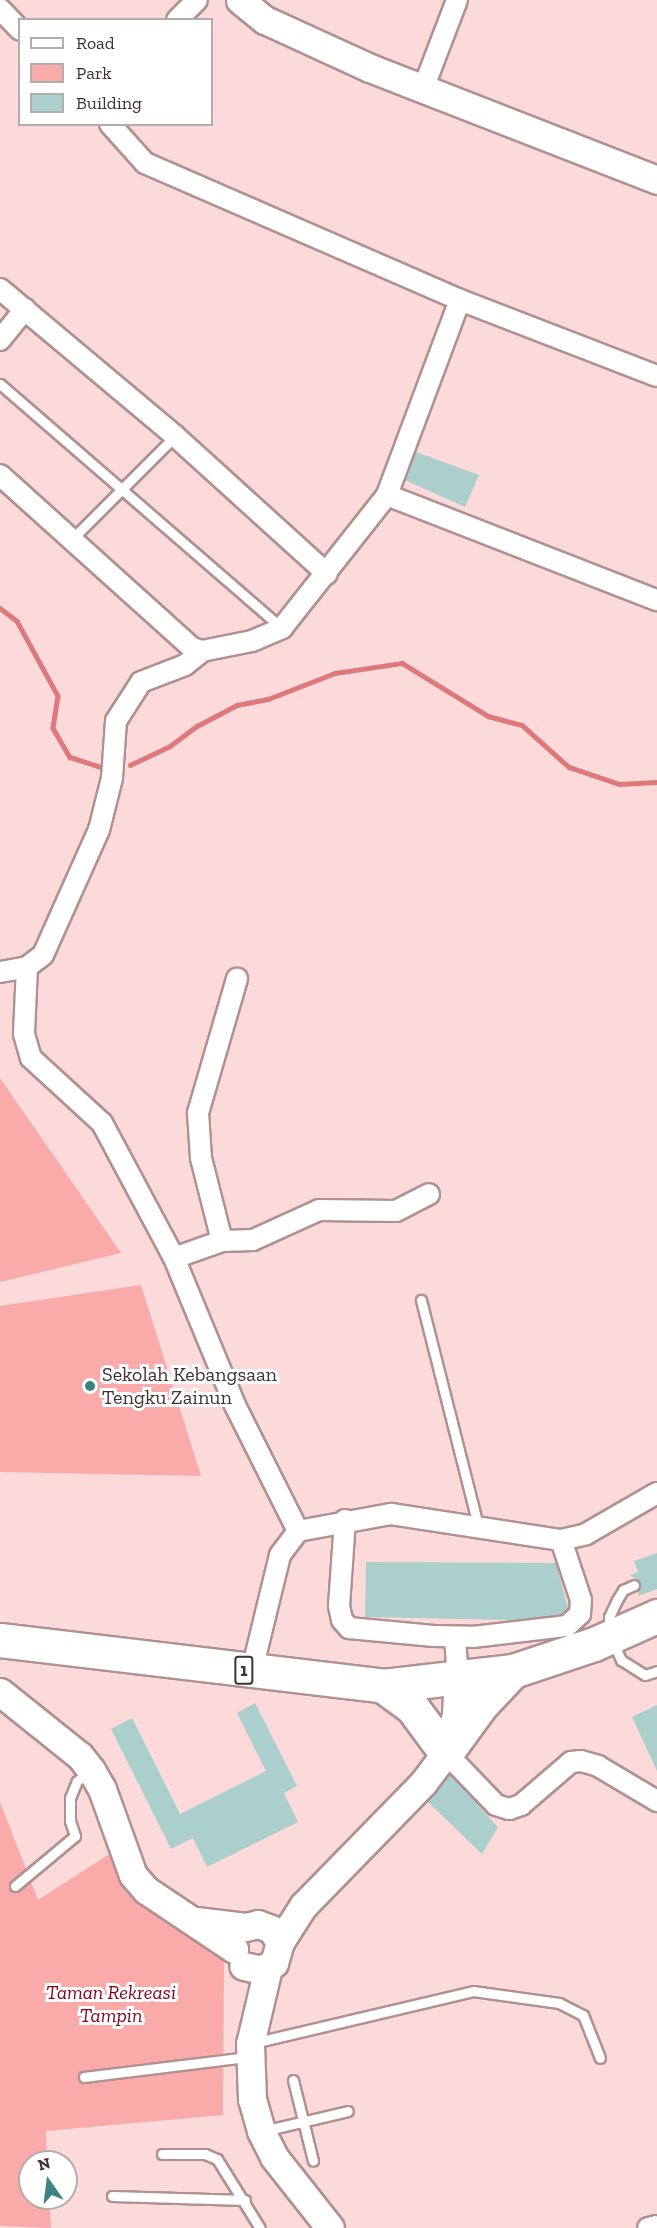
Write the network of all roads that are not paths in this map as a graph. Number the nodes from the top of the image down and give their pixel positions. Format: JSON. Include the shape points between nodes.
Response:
{"nodes":[{"id":1,"x":197,"y":0,"type":"edge"},
{"id":2,"x":240,"y":0,"type":"edge"},
{"id":3,"x":457,"y":0,"type":"edge"},
{"id":4,"x":0,"y":9,"type":"edge"},
{"id":5,"x":179,"y":18,"type":"edge"},
{"id":6,"x":18,"y":28,"type":"edge"},
{"id":7,"x":423,"y":89,"type":"junction"},
{"id":8,"x":112,"y":126,"type":"edge"},
{"id":9,"x":657,"y":180,"type":"edge"},
{"id":10,"x":0,"y":289,"type":"edge"},
{"id":11,"x":460,"y":300,"type":"junction"},
{"id":12,"x":25,"y":309,"type":"junction"},
{"id":13,"x":0,"y":340,"type":"edge"},
{"id":14,"x":657,"y":376,"type":"edge"},
{"id":15,"x":0,"y":384,"type":"edge"},
{"id":16,"x":175,"y":435,"type":"junction"},
{"id":17,"x":0,"y":475,"type":"edge"},
{"id":18,"x":121,"y":489,"type":"junction"},
{"id":19,"x":387,"y":495,"type":"junction"},
{"id":20,"x":72,"y":539,"type":"junction"},
{"id":21,"x":327,"y":574,"type":"junction"},
{"id":22,"x":657,"y":600,"type":"edge"},
{"id":23,"x":282,"y":628,"type":"junction"},
{"id":24,"x":202,"y":651,"type":"junction"},
{"id":25,"x":27,"y":967,"type":"junction"},
{"id":26,"x":0,"y":972,"type":"edge"},
{"id":27,"x":237,"y":979,"type":"dead end"},
{"id":28,"x":429,"y":1194,"type":"dead end"},
{"id":29,"x":222,"y":1241,"type":"junction"},
{"id":30,"x":174,"y":1258,"type":"junction"},
{"id":31,"x":420,"y":1300,"type":"dead end"},
{"id":32,"x":657,"y":1493,"type":"edge"},
{"id":33,"x":345,"y":1520,"type":"junction"},
{"id":34,"x":478,"y":1526,"type":"junction"},
{"id":35,"x":298,"y":1531,"type":"junction"},
{"id":36,"x":561,"y":1540,"type":"junction"},
{"id":37,"x":634,"y":1586,"type":"dead end"},
{"id":38,"x":657,"y":1616,"type":"edge"},
{"id":39,"x":610,"y":1636,"type":"junction"},
{"id":40,"x":455,"y":1638,"type":"junction"},
{"id":41,"x":0,"y":1640,"type":"edge"},
{"id":42,"x":252,"y":1671,"type":"junction"},
{"id":43,"x":513,"y":1671,"type":"junction"},
{"id":44,"x":657,"y":1671,"type":"edge"},
{"id":45,"x":458,"y":1679,"type":"junction"},
{"id":46,"x":383,"y":1686,"type":"junction"},
{"id":47,"x":0,"y":1692,"type":"edge"},
{"id":48,"x":446,"y":1753,"type":"junction"},
{"id":49,"x":91,"y":1770,"type":"junction"},
{"id":50,"x":657,"y":1801,"type":"edge"},
{"id":51,"x":15,"y":1886,"type":"dead end"},
{"id":52,"x":255,"y":1946,"type":"junction"},
{"id":53,"x":250,"y":2050,"type":"junction"},
{"id":54,"x":600,"y":2058,"type":"dead end"},
{"id":55,"x":84,"y":2077,"type":"dead end"},
{"id":56,"x":293,"y":2080,"type":"dead end"},
{"id":57,"x":348,"y":2111,"type":"dead end"},
{"id":58,"x":305,"y":2122,"type":"junction"},
{"id":59,"x":261,"y":2132,"type":"junction"},
{"id":60,"x":162,"y":2154,"type":"dead end"},
{"id":61,"x":313,"y":2160,"type":"dead end"},
{"id":62,"x":112,"y":2196,"type":"dead end"},
{"id":63,"x":245,"y":2200,"type":"junction"},
{"id":64,"x":657,"y":2226,"type":"edge"},
{"id":65,"x":260,"y":2228,"type":"edge"},
{"id":66,"x":330,"y":2228,"type":"edge"},
{"id":67,"x":648,"y":2228,"type":"edge"}],
"edges":[{"from":1,"to":5,"type":"street"},
{"from":2,"to":7,"type":"street","via":[[265,20]]},
{"from":3,"to":7,"type":"street"},
{"from":4,"to":6,"type":"street"},
{"from":7,"to":9,"type":"street"},
{"from":8,"to":11,"type":"street","via":[[145,163]]},
{"from":10,"to":12,"type":"street"},
{"from":11,"to":14,"type":"street"},
{"from":11,"to":19,"type":"street"},
{"from":12,"to":13,"type":"street"},
{"from":12,"to":16,"type":"street"},
{"from":15,"to":18,"type":"lane"},
{"from":16,"to":18,"type":"lane"},
{"from":16,"to":21,"type":"street"},
{"from":17,"to":20,"type":"street"},
{"from":18,"to":20,"type":"lane"},
{"from":18,"to":23,"type":"lane"},
{"from":19,"to":21,"type":"street"},
{"from":19,"to":22,"type":"street"},
{"from":20,"to":24,"type":"street","via":[[192,648]]},
{"from":21,"to":23,"type":"street"},
{"from":23,"to":24,"type":"street","via":[[252,641]]},
{"from":24,"to":25,"type":"street","via":[[185,665],[141,682],[116,721],[112,778],[99,830],[43,955]]},
{"from":25,"to":26,"type":"street"},
{"from":25,"to":30,"type":"street","via":[[24,1034],[31,1058],[102,1123]]},
{"from":27,"to":29,"type":"street","via":[[198,1113],[201,1158]]},
{"from":28,"to":29,"type":"street","via":[[396,1211],[331,1208],[253,1240]]},
{"from":29,"to":30,"type":"street"},
{"from":30,"to":35,"type":"street","via":[[236,1405]]},
{"from":31,"to":34,"type":"lane"},
{"from":32,"to":36,"type":"street","via":[[586,1534]]},
{"from":33,"to":34,"type":"street","via":[[391,1514]]},
{"from":33,"to":35,"type":"street"},
{"from":33,"to":40,"type":"street","via":[[339,1606],[342,1620],[349,1628]]},
{"from":34,"to":36,"type":"street","via":[[523,1537]]},
{"from":35,"to":42,"type":"street","via":[[280,1556]]},
{"from":36,"to":40,"type":"street","via":[[580,1600],[580,1614],[567,1626]]},
{"from":37,"to":39,"type":"lane","via":[[623,1590],[609,1617]]},
{"from":38,"to":39,"type":"highway","number":"1"},
{"from":39,"to":43,"type":"highway","number":"1"},
{"from":39,"to":44,"type":"lane","via":[[621,1660],[645,1675]]},
{"from":40,"to":45,"type":"street"},
{"from":41,"to":42,"type":"highway","number":"1"},
{"from":42,"to":46,"type":"highway","number":"1"},
{"from":43,"to":45,"type":"highway","number":"1"},
{"from":43,"to":48,"type":"highway","via":[[481,1705]]},
{"from":45,"to":46,"type":"highway","number":"1"},
{"from":45,"to":48,"type":"street","via":[[456,1714]]},
{"from":46,"to":48,"type":"highway","via":[[412,1707]]},
{"from":47,"to":49,"type":"street","via":[[80,1756]]},
{"from":48,"to":50,"type":"street","via":[[496,1805],[509,1809],[521,1805],[571,1762],[581,1761],[598,1766]]},
{"from":48,"to":52,"type":"street","via":[[340,1861],[303,1906]]},
{"from":49,"to":51,"type":"lane","via":[[77,1781],[70,1798],[70,1821],[75,1836]]},
{"from":49,"to":52,"type":"street","via":[[134,1875],[146,1890],[195,1921]]},
{"from":52,"to":53,"type":"street","via":[[257,2004]]},
{"from":53,"to":54,"type":"lane","via":[[472,1991],[567,2007],[583,2015]]},
{"from":53,"to":55,"type":"lane"},
{"from":53,"to":59,"type":"street","via":[[252,2098]]},
{"from":56,"to":58,"type":"lane"},
{"from":57,"to":58,"type":"lane"},
{"from":58,"to":59,"type":"lane"},
{"from":58,"to":61,"type":"lane"},
{"from":59,"to":66,"type":"street","via":[[274,2157]]},
{"from":60,"to":63,"type":"lane","via":[[205,2154],[216,2159]]},
{"from":62,"to":63,"type":"lane"},
{"from":63,"to":65,"type":"lane"},
{"from":64,"to":67,"type":"street"}]}
